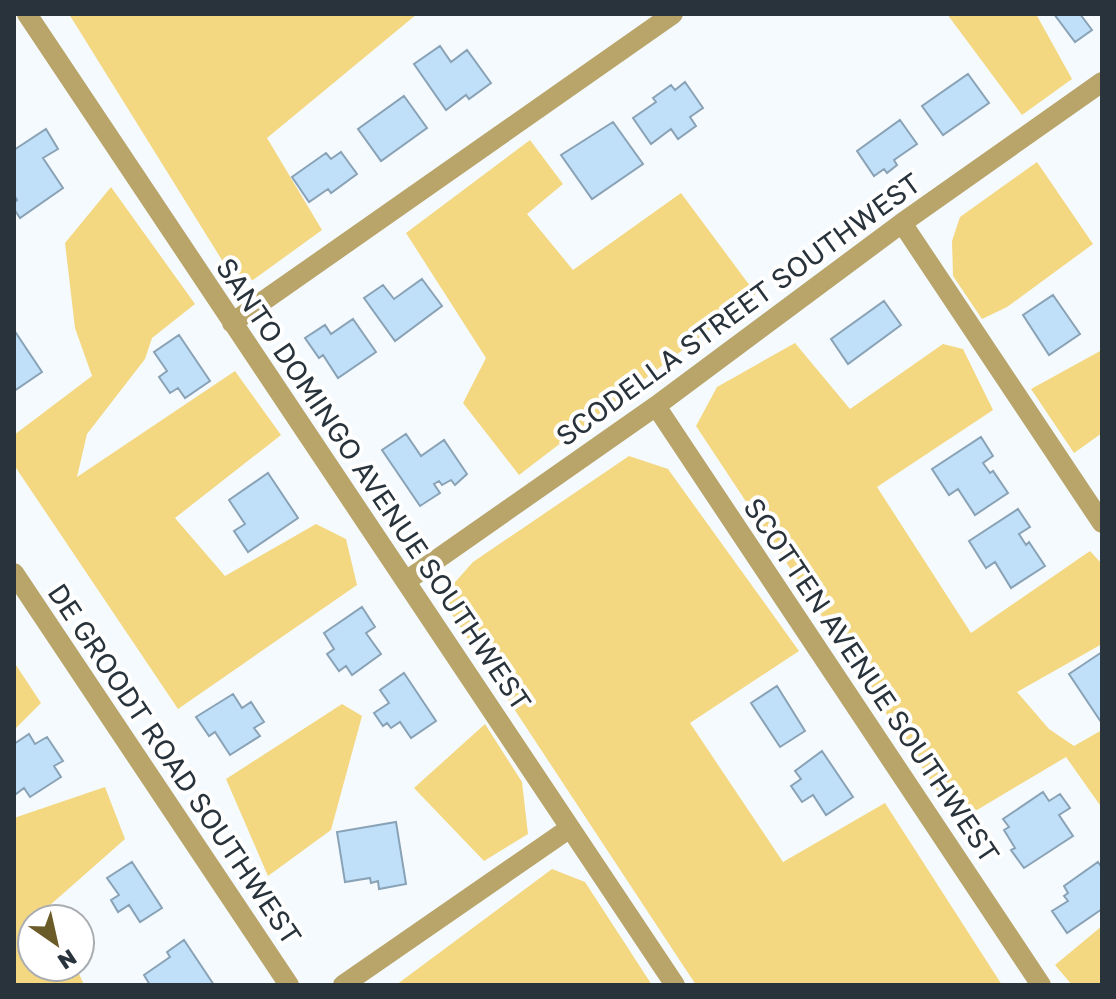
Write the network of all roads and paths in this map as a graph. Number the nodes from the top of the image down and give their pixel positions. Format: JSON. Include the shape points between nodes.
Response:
{"nodes":[{"id":1,"x":27,"y":14,"type":"edge"},
{"id":2,"x":673,"y":14,"type":"edge"},
{"id":3,"x":1102,"y":82,"type":"edge"},
{"id":4,"x":902,"y":223,"type":"junction"},
{"id":5,"x":232,"y":323,"type":"junction"},
{"id":6,"x":656,"y":406,"type":"junction"},
{"id":7,"x":1102,"y":523,"type":"edge"},
{"id":8,"x":14,"y":573,"type":"edge"},
{"id":9,"x":406,"y":581,"type":"junction"},
{"id":10,"x":570,"y":828,"type":"junction"},
{"id":11,"x":289,"y":985,"type":"edge"},
{"id":12,"x":343,"y":985,"type":"edge"},
{"id":13,"x":675,"y":985,"type":"edge"},
{"id":14,"x":1041,"y":985,"type":"edge"}],
"edges":[{"from":1,"to":5,"type":"street","name":"SANTO DOMINGO AVENUE SOUTHWEST"},
{"from":2,"to":5,"type":"street"},
{"from":3,"to":4,"type":"street","name":"SCODELLA STREET SOUTHWEST"},
{"from":4,"to":6,"type":"street","name":"SCODELLA STREET SOUTHWEST"},
{"from":4,"to":7,"type":"street"},
{"from":5,"to":9,"type":"street","name":"SANTO DOMINGO AVENUE SOUTHWEST"},
{"from":6,"to":9,"type":"street","name":"SCODELLA STREET SOUTHWEST"},
{"from":6,"to":14,"type":"street","name":"SCOTTEN AVENUE SOUTHWEST"},
{"from":8,"to":11,"type":"street","name":"DE GROODT ROAD SOUTHWEST"},
{"from":9,"to":10,"type":"street","name":"SANTO DOMINGO AVENUE SOUTHWEST"},
{"from":10,"to":12,"type":"street"},
{"from":10,"to":13,"type":"street","name":"SANTO DOMINGO AVENUE SOUTHWEST"}]}
